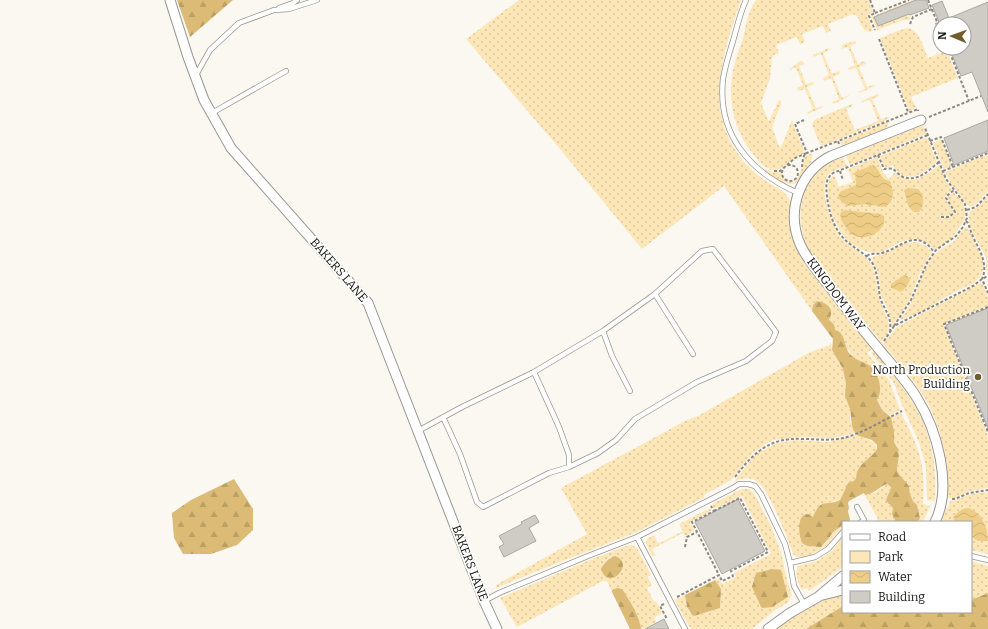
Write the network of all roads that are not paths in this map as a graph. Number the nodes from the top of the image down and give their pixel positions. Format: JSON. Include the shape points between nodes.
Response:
{"nodes":[{"id":1,"x":170,"y":0,"type":"edge"},
{"id":2,"x":297,"y":0,"type":"edge"},
{"id":3,"x":317,"y":0,"type":"edge"},
{"id":4,"x":746,"y":0,"type":"edge"},
{"id":5,"x":274,"y":10,"type":"junction"},
{"id":6,"x":286,"y":71,"type":"dead end"},
{"id":7,"x":195,"y":77,"type":"junction"},
{"id":8,"x":212,"y":113,"type":"junction"},
{"id":9,"x":921,"y":120,"type":"road end"},
{"id":10,"x":798,"y":193,"type":"junction"},
{"id":11,"x":655,"y":294,"type":"junction"},
{"id":12,"x":603,"y":331,"type":"junction"},
{"id":13,"x":694,"y":354,"type":"dead end"},
{"id":14,"x":534,"y":372,"type":"junction"},
{"id":15,"x":630,"y":391,"type":"dead end"},
{"id":16,"x":443,"y":417,"type":"junction"},
{"id":17,"x":418,"y":431,"type":"junction"},
{"id":18,"x":569,"y":467,"type":"junction"},
{"id":19,"x":857,"y":508,"type":"dead end"},
{"id":20,"x":862,"y":521,"type":"edge"},
{"id":21,"x":935,"y":521,"type":"edge"},
{"id":22,"x":842,"y":533,"type":"edge"},
{"id":23,"x":638,"y":537,"type":"junction"},
{"id":24,"x":972,"y":556,"type":"edge"},
{"id":25,"x":988,"y":560,"type":"edge"},
{"id":26,"x":790,"y":563,"type":"junction"},
{"id":27,"x":842,"y":577,"type":"edge"},
{"id":28,"x":842,"y":590,"type":"edge"},
{"id":29,"x":818,"y":597,"type":"junction"},
{"id":30,"x":484,"y":601,"type":"junction"},
{"id":31,"x":804,"y":604,"type":"junction"},
{"id":32,"x":497,"y":629,"type":"edge"},
{"id":33,"x":685,"y":629,"type":"edge"},
{"id":34,"x":768,"y":629,"type":"edge"}],
"edges":[{"from":1,"to":7,"type":"street","name":"BAKERS LANE"},
{"from":2,"to":5,"type":"lane"},
{"from":3,"to":5,"type":"lane","via":[[289,10]]},
{"from":4,"to":10,"type":"lane","via":[[723,78],[726,118],[737,143],[752,164],[771,180]]},
{"from":5,"to":7,"type":"lane","via":[[239,23],[210,50]]},
{"from":6,"to":8,"type":"lane"},
{"from":7,"to":8,"type":"street","name":"BAKERS LANE"},
{"from":8,"to":17,"type":"street","name":"BAKERS LANE","via":[[231,148],[368,302]]},
{"from":9,"to":10,"type":"street","name":"KINGDOM WAY","via":[[821,161],[810,171]]},
{"from":10,"to":21,"type":"street","name":"KINGDOM WAY","via":[[795,224],[804,252],[916,397],[934,434],[942,481],[941,506]]},
{"from":11,"to":12,"type":"lane"},
{"from":11,"to":13,"type":"lane"},
{"from":11,"to":18,"type":"lane","via":[[702,251],[713,249],[776,332],[772,341],[746,361],[697,382],[635,419],[616,440],[598,454]]},
{"from":12,"to":14,"type":"lane"},
{"from":12,"to":15,"type":"lane","via":[[612,356]]},
{"from":14,"to":16,"type":"lane"},
{"from":14,"to":18,"type":"lane","via":[[570,455]]},
{"from":16,"to":17,"type":"lane"},
{"from":16,"to":18,"type":"lane","via":[[460,454],[477,502],[483,507],[549,473]]},
{"from":17,"to":30,"type":"street","name":"BAKERS LANE"},
{"from":19,"to":20,"type":"lane"},
{"from":22,"to":26,"type":"lane","via":[[831,546],[815,557]]},
{"from":23,"to":26,"type":"lane","via":[[739,484],[748,484],[757,488],[761,494]]},
{"from":23,"to":30,"type":"lane","via":[[581,558]]},
{"from":23,"to":33,"type":"lane"},
{"from":24,"to":25,"type":"lane"},
{"from":26,"to":31,"type":"lane","via":[[794,586]]},
{"from":27,"to":29,"type":"street"},
{"from":28,"to":29,"type":"street"},
{"from":29,"to":31,"type":"street"},
{"from":30,"to":32,"type":"street","name":"BAKERS LANE"},
{"from":31,"to":34,"type":"street"}]}
